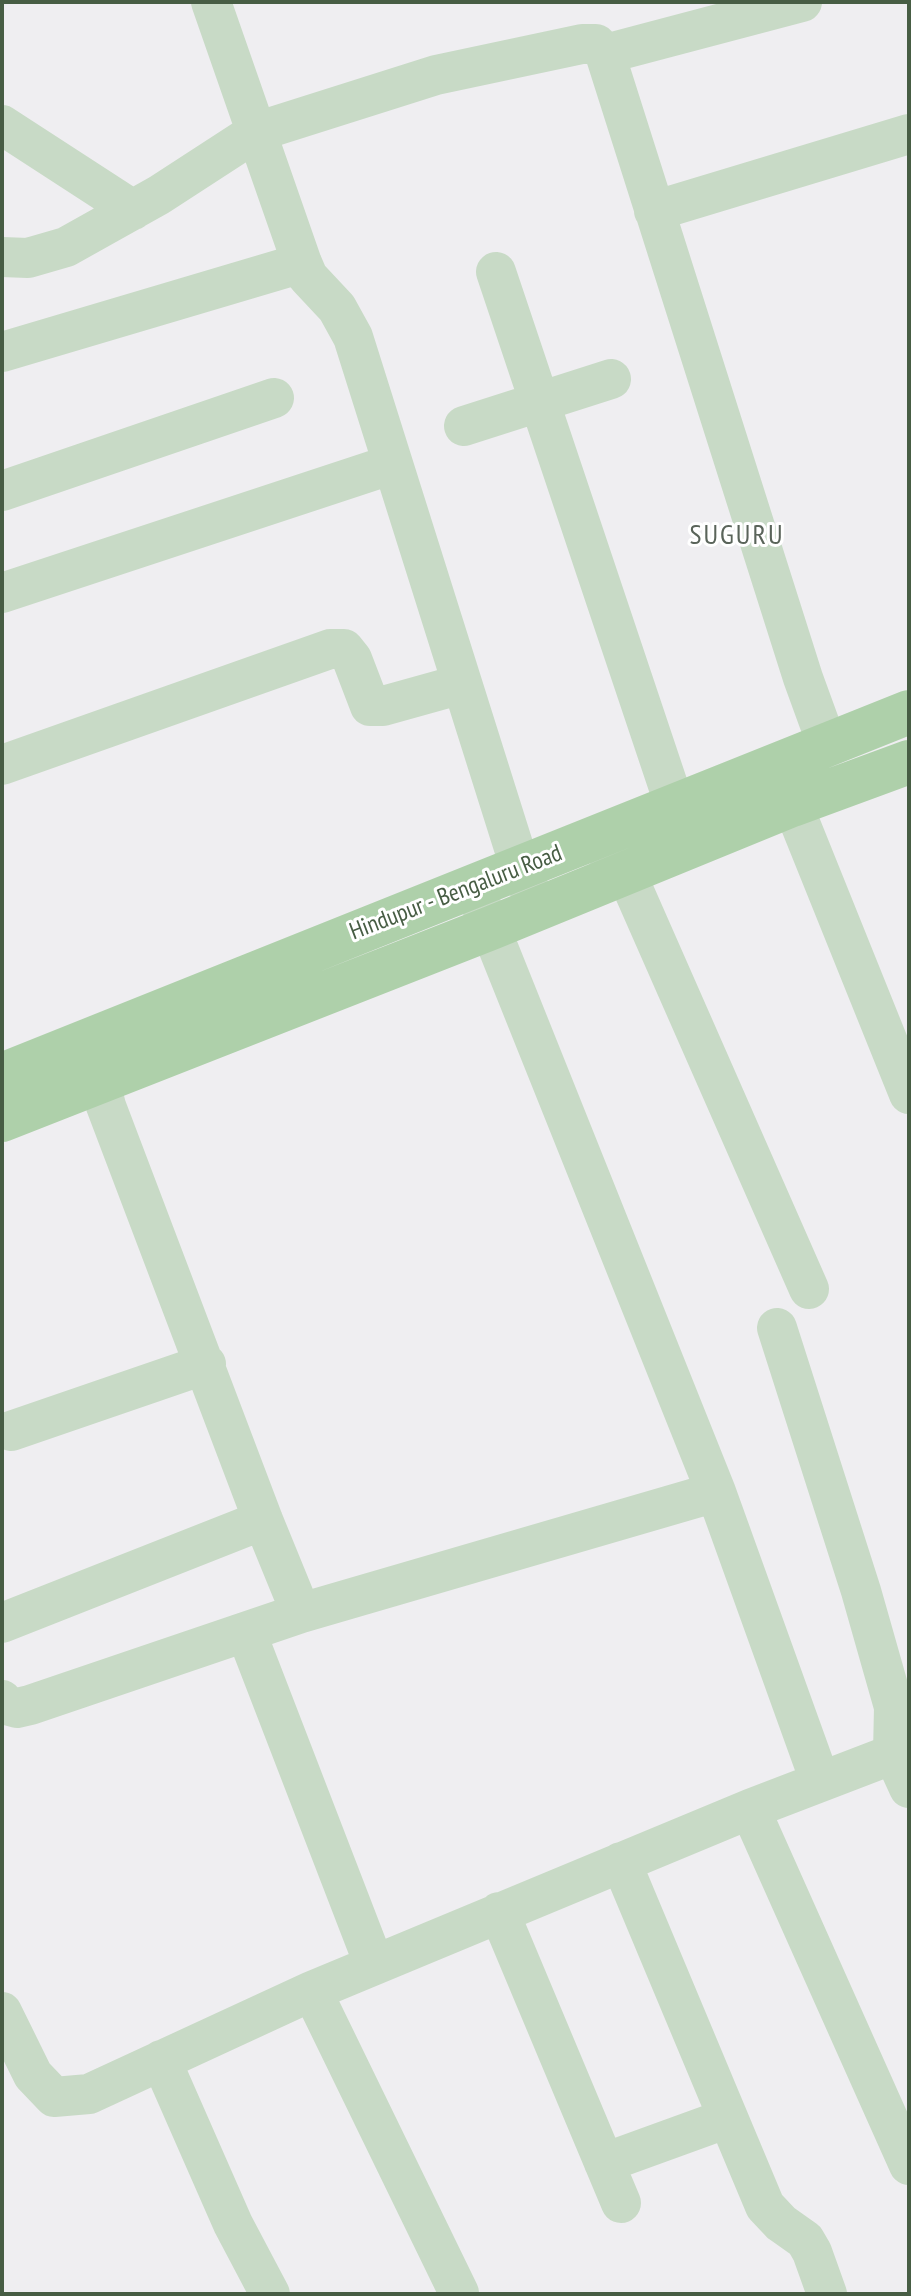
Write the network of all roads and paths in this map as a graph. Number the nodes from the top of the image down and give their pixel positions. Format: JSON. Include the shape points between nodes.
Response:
{"nodes":[{"id":1,"x":802,"y":2,"type":"edge"},
{"id":2,"x":219,"y":4,"type":"edge"},
{"id":3,"x":605,"y":54,"type":"junction"},
{"id":4,"x":2,"y":125,"type":"edge"},
{"id":5,"x":256,"y":132,"type":"junction"},
{"id":6,"x":909,"y":134,"type":"edge"},
{"id":7,"x":133,"y":210,"type":"junction"},
{"id":8,"x":654,"y":211,"type":"junction"},
{"id":9,"x":2,"y":257,"type":"edge"},
{"id":10,"x":302,"y":263,"type":"junction"},
{"id":11,"x":496,"y":272,"type":"dead end"},
{"id":12,"x":2,"y":352,"type":"edge"},
{"id":13,"x":611,"y":379,"type":"dead end"},
{"id":14,"x":274,"y":398,"type":"dead end"},
{"id":15,"x":540,"y":401,"type":"junction"},
{"id":16,"x":464,"y":426,"type":"dead end"},
{"id":17,"x":393,"y":464,"type":"junction"},
{"id":18,"x":2,"y":491,"type":"edge"},
{"id":19,"x":2,"y":593,"type":"edge"},
{"id":20,"x":462,"y":684,"type":"junction"},
{"id":21,"x":909,"y":712,"type":"edge"},
{"id":22,"x":827,"y":744,"type":"junction"},
{"id":23,"x":909,"y":762,"type":"edge"},
{"id":24,"x":2,"y":765,"type":"edge"},
{"id":25,"x":777,"y":765,"type":"junction"},
{"id":26,"x":792,"y":805,"type":"junction"},
{"id":27,"x":675,"y":806,"type":"junction"},
{"id":28,"x":595,"y":839,"type":"junction"},
{"id":29,"x":520,"y":867,"type":"junction"},
{"id":30,"x":626,"y":873,"type":"junction"},
{"id":31,"x":473,"y":885,"type":"junction"},
{"id":32,"x":538,"y":909,"type":"junction"},
{"id":33,"x":491,"y":928,"type":"junction"},
{"id":34,"x":89,"y":1040,"type":"junction"},
{"id":35,"x":2,"y":1075,"type":"edge"},
{"id":36,"x":99,"y":1084,"type":"junction"},
{"id":37,"x":909,"y":1094,"type":"edge"},
{"id":38,"x":2,"y":1120,"type":"edge"},
{"id":39,"x":809,"y":1289,"type":"dead end"},
{"id":40,"x":777,"y":1328,"type":"dead end"},
{"id":41,"x":206,"y":1364,"type":"junction"},
{"id":42,"x":11,"y":1431,"type":"dead end"},
{"id":43,"x":716,"y":1492,"type":"junction"},
{"id":44,"x":263,"y":1520,"type":"junction"},
{"id":45,"x":301,"y":1613,"type":"junction"},
{"id":46,"x":2,"y":1623,"type":"edge"},
{"id":47,"x":246,"y":1632,"type":"junction"},
{"id":48,"x":2,"y":1700,"type":"edge"},
{"id":49,"x":904,"y":1763,"type":"edge"},
{"id":50,"x":820,"y":1781,"type":"junction"},
{"id":51,"x":750,"y":1809,"type":"junction"},
{"id":52,"x":621,"y":1862,"type":"junction"},
{"id":53,"x":499,"y":1912,"type":"junction"},
{"id":54,"x":374,"y":1964,"type":"junction"},
{"id":55,"x":312,"y":1991,"type":"junction"},
{"id":56,"x":2,"y":2012,"type":"edge"},
{"id":57,"x":161,"y":2060,"type":"junction"},
{"id":58,"x":728,"y":2118,"type":"junction"},
{"id":59,"x":604,"y":2163,"type":"junction"},
{"id":60,"x":909,"y":2165,"type":"edge"},
{"id":61,"x":621,"y":2203,"type":"dead end"},
{"id":62,"x":459,"y":2293,"type":"edge"},
{"id":63,"x":270,"y":2294,"type":"edge"},
{"id":64,"x":827,"y":2294,"type":"edge"}],
"edges":[{"from":1,"to":3,"type":"street"},
{"from":2,"to":5,"type":"street"},
{"from":3,"to":5,"type":"street","via":[[596,44],[582,44],[436,75]]},
{"from":3,"to":8,"type":"street"},
{"from":4,"to":7,"type":"street"},
{"from":5,"to":7,"type":"street"},
{"from":5,"to":10,"type":"street"},
{"from":6,"to":8,"type":"street"},
{"from":7,"to":9,"type":"street","via":[[66,247],[28,258]]},
{"from":8,"to":22,"type":"street"},
{"from":10,"to":12,"type":"street"},
{"from":10,"to":17,"type":"street","via":[[353,337]]},
{"from":11,"to":15,"type":"street"},
{"from":13,"to":15,"type":"street"},
{"from":14,"to":18,"type":"street"},
{"from":15,"to":16,"type":"street"},
{"from":15,"to":27,"type":"street"},
{"from":17,"to":19,"type":"street"},
{"from":17,"to":20,"type":"street"},
{"from":20,"to":24,"type":"street","via":[[370,706],[352,659],[344,649],[330,649]]},
{"from":20,"to":29,"type":"street"},
{"from":21,"to":22,"type":"main road","name":"Hindupur - Bengaluru Road"},
{"from":22,"to":25,"type":"main road","name":"Hindupur - Bengaluru Road"},
{"from":23,"to":26,"type":"main road","name":"Hindupur - Bengaluru Road"},
{"from":25,"to":26,"type":"street"},
{"from":25,"to":27,"type":"main road","name":"Hindupur - Bengaluru Road"},
{"from":26,"to":30,"type":"main road","name":"Hindupur - Bengaluru Road"},
{"from":26,"to":37,"type":"street"},
{"from":27,"to":28,"type":"main road","name":"Hindupur - Bengaluru Road"},
{"from":28,"to":29,"type":"main road","name":"Hindupur - Bengaluru Road"},
{"from":28,"to":30,"type":"street"},
{"from":29,"to":31,"type":"main road","name":"Hindupur - Bengaluru Road"},
{"from":29,"to":32,"type":"street"},
{"from":30,"to":32,"type":"main road","name":"Hindupur - Bengaluru Road"},
{"from":30,"to":39,"type":"street"},
{"from":31,"to":33,"type":"street"},
{"from":31,"to":34,"type":"main road","name":"Hindupur - Bengaluru Road"},
{"from":32,"to":33,"type":"main road","name":"Hindupur - Bengaluru Road"},
{"from":33,"to":36,"type":"main road","name":"Hindupur - Bengaluru Road"},
{"from":33,"to":43,"type":"street"},
{"from":34,"to":35,"type":"main road","name":"Hindupur - Bengaluru Road"},
{"from":34,"to":36,"type":"street"},
{"from":36,"to":38,"type":"main road","name":"Hindupur - Bengaluru Road"},
{"from":36,"to":41,"type":"street"},
{"from":40,"to":49,"type":"street","via":[[861,1591]]},
{"from":41,"to":42,"type":"street"},
{"from":41,"to":44,"type":"street"},
{"from":43,"to":45,"type":"street"},
{"from":43,"to":50,"type":"street"},
{"from":44,"to":45,"type":"street"},
{"from":44,"to":46,"type":"street"},
{"from":45,"to":47,"type":"street"},
{"from":47,"to":48,"type":"street","via":[[30,1705],[17,1708]]},
{"from":47,"to":54,"type":"street"},
{"from":49,"to":50,"type":"street"},
{"from":50,"to":51,"type":"street"},
{"from":51,"to":52,"type":"street"},
{"from":51,"to":60,"type":"street"},
{"from":52,"to":53,"type":"street"},
{"from":52,"to":58,"type":"street"},
{"from":53,"to":54,"type":"street"},
{"from":53,"to":59,"type":"street"},
{"from":54,"to":55,"type":"street"},
{"from":55,"to":57,"type":"street"},
{"from":55,"to":62,"type":"street"},
{"from":56,"to":57,"type":"street","via":[[33,2075],[54,2097],[89,2094]]},
{"from":57,"to":63,"type":"street"},
{"from":58,"to":59,"type":"street"},
{"from":58,"to":64,"type":"street","via":[[765,2206],[805,2240]]},
{"from":59,"to":61,"type":"street"}]}
